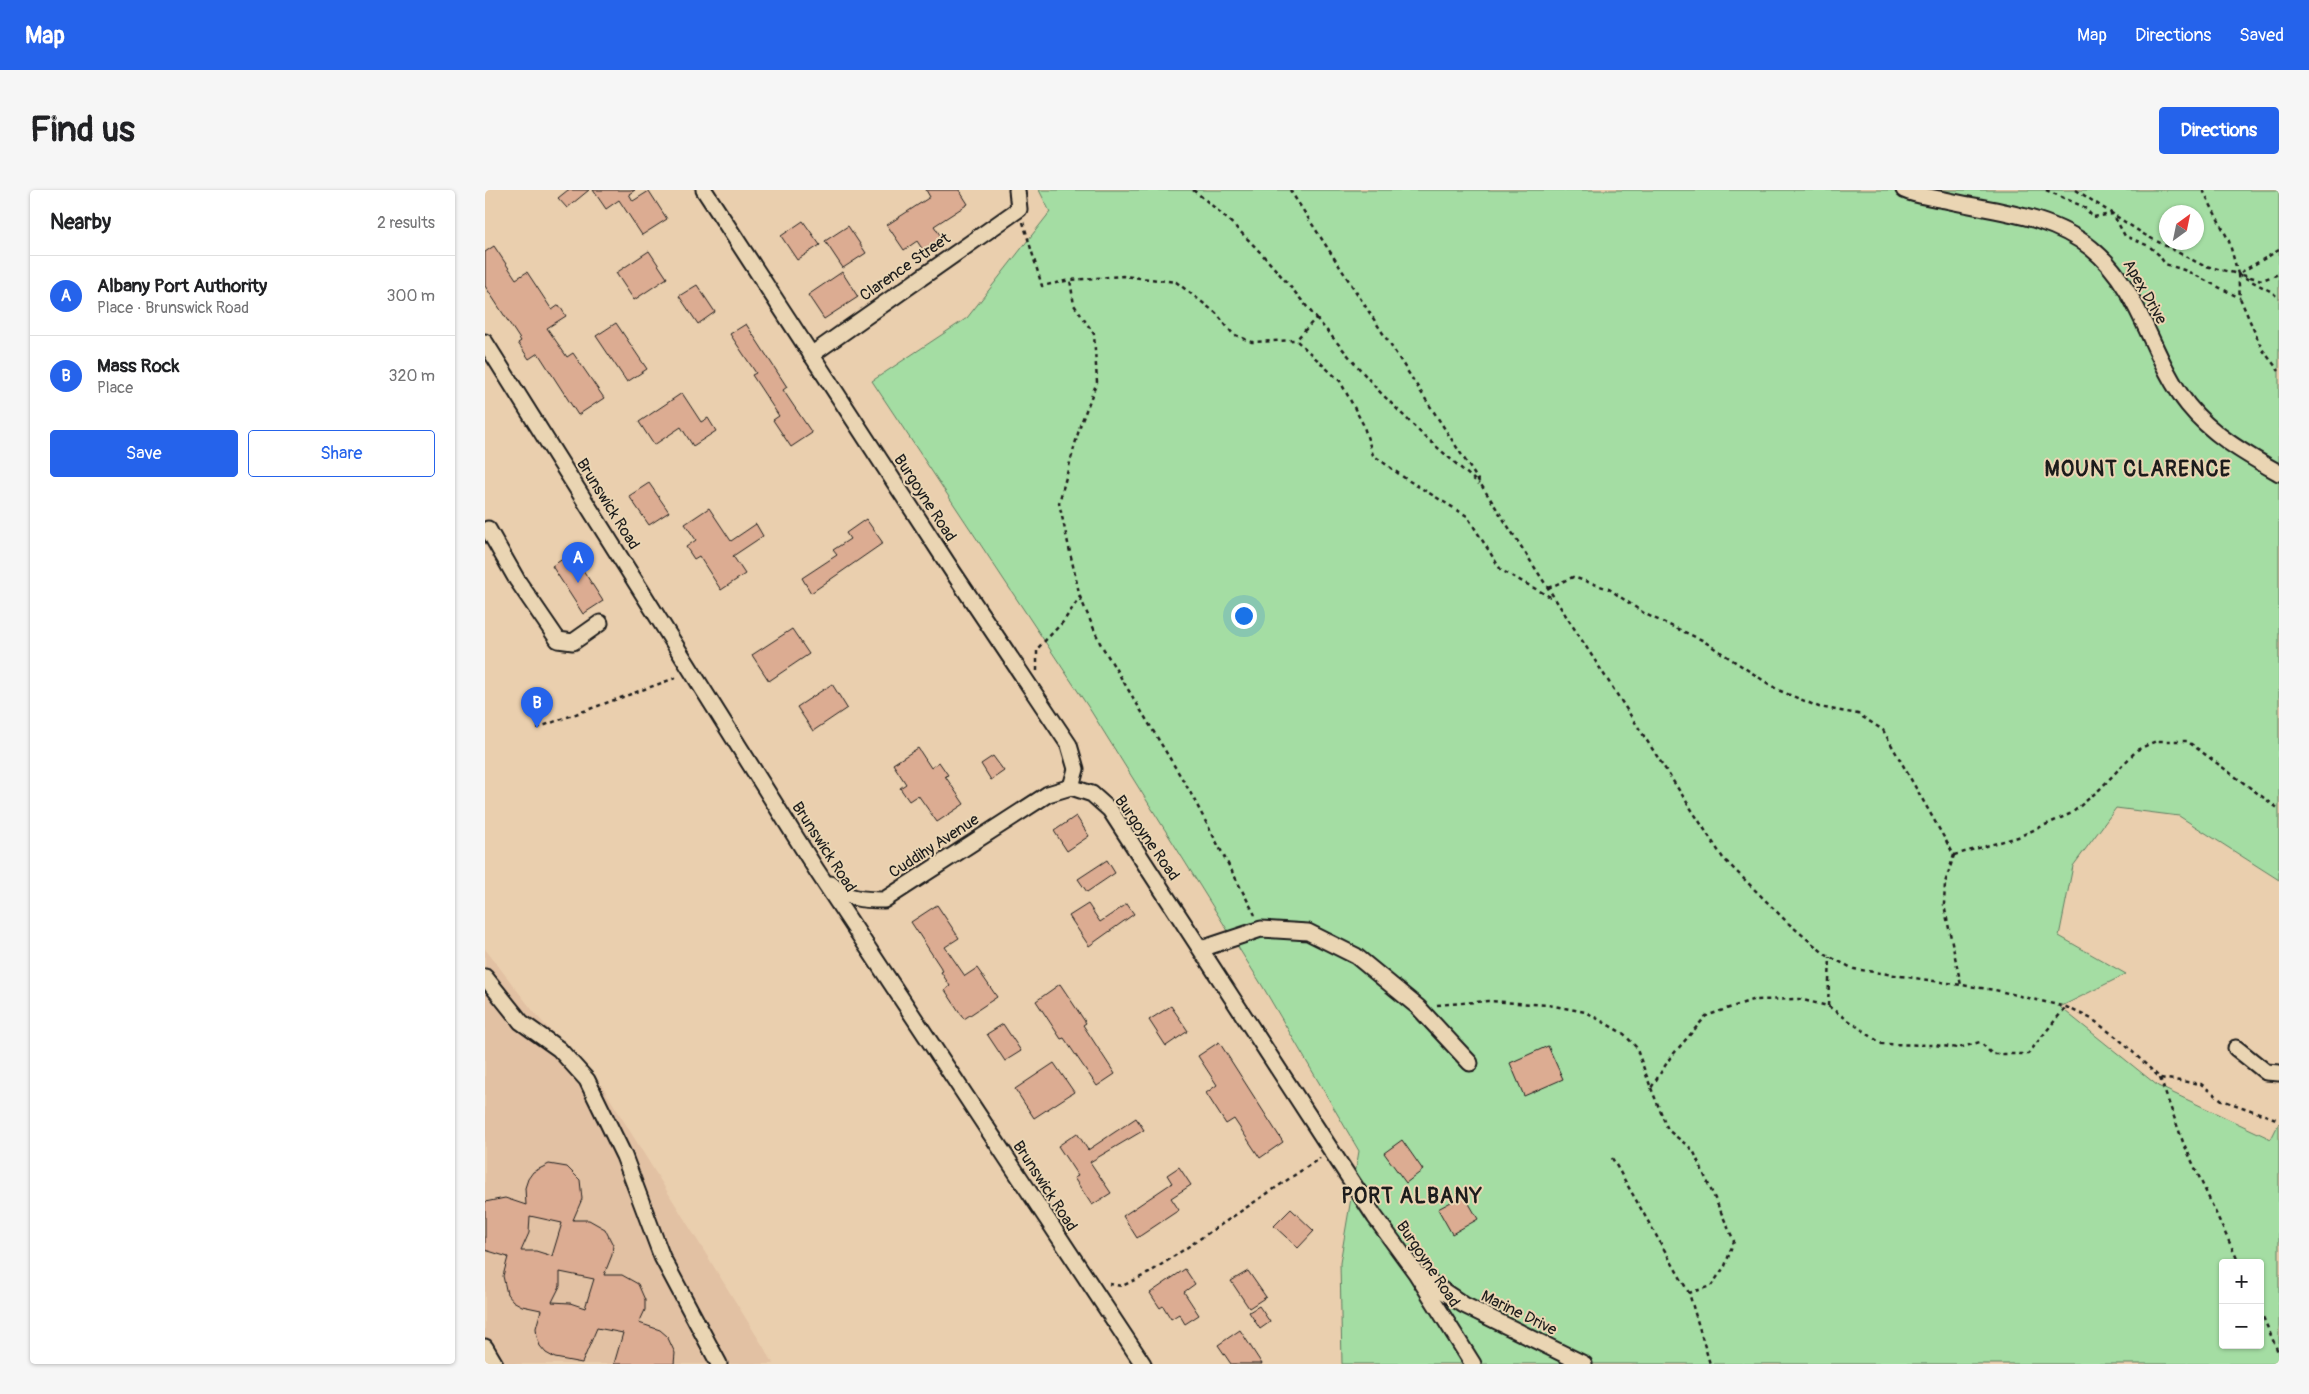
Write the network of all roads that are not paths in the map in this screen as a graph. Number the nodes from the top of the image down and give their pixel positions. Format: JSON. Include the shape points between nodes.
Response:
{"nodes":[{"id":1,"x":703,"y":190,"type":"edge"},
{"id":2,"x":1017,"y":190,"type":"edge"},
{"id":3,"x":1904,"y":190,"type":"edge"},
{"id":4,"x":485,"y":342,"type":"edge"},
{"id":5,"x":811,"y":355,"type":"junction"},
{"id":6,"x":2279,"y":473,"type":"edge"},
{"id":7,"x":486,"y":530,"type":"edge"},
{"id":8,"x":600,"y":622,"type":"dead end"},
{"id":9,"x":1071,"y":787,"type":"junction"},
{"id":10,"x":817,"y":870,"type":"junction"},
{"id":11,"x":1201,"y":950,"type":"junction"},
{"id":12,"x":485,"y":977,"type":"edge"},
{"id":13,"x":2236,"y":1048,"type":"dead end"},
{"id":14,"x":1470,"y":1063,"type":"dead end"},
{"id":15,"x":2279,"y":1073,"type":"edge"},
{"id":16,"x":1416,"y":1273,"type":"junction"},
{"id":17,"x":485,"y":1347,"type":"edge"},
{"id":18,"x":495,"y":1364,"type":"edge"},
{"id":19,"x":719,"y":1364,"type":"edge"},
{"id":20,"x":1143,"y":1364,"type":"edge"},
{"id":21,"x":1473,"y":1364,"type":"edge"},
{"id":22,"x":1584,"y":1364,"type":"edge"}],
"edges":[{"from":1,"to":5,"type":"street","name":"Burgoyne Road"},
{"from":2,"to":5,"type":"street","name":"Clarence Street","via":[[1019,209]]},
{"from":3,"to":6,"type":"street","name":"Apex Drive","via":[[2035,219],[2065,230],[2090,246],[2111,265],[2125,286],[2188,404],[2221,437]]},
{"from":4,"to":10,"type":"street","name":"Brunswick Road"},
{"from":5,"to":9,"type":"street","name":"Burgoyne Road","via":[[1069,745],[1076,769]]},
{"from":7,"to":8,"type":"street","via":[[558,640],[573,642]]},
{"from":9,"to":10,"type":"street","name":"Cuddihy Avenue","via":[[1048,794],[884,900],[860,900],[840,892]]},
{"from":9,"to":11,"type":"street","name":"Burgoyne Road","via":[[1092,794],[1110,810]]},
{"from":10,"to":20,"type":"street","name":"Brunswick Road"},
{"from":11,"to":14,"type":"street","via":[[1261,929],[1308,932],[1356,956],[1418,1007]]},
{"from":11,"to":16,"type":"street","name":"Burgoyne Road","via":[[1375,1217]]},
{"from":12,"to":19,"type":"street","via":[[521,1022],[559,1049],[587,1080],[625,1156],[662,1258]]},
{"from":13,"to":15,"type":"street","via":[[2265,1072]]},
{"from":16,"to":21,"type":"street","name":"Burgoyne Road"},
{"from":16,"to":22,"type":"street","name":"Marine Drive","via":[[1464,1305]]},
{"from":17,"to":18,"type":"street"}]}
